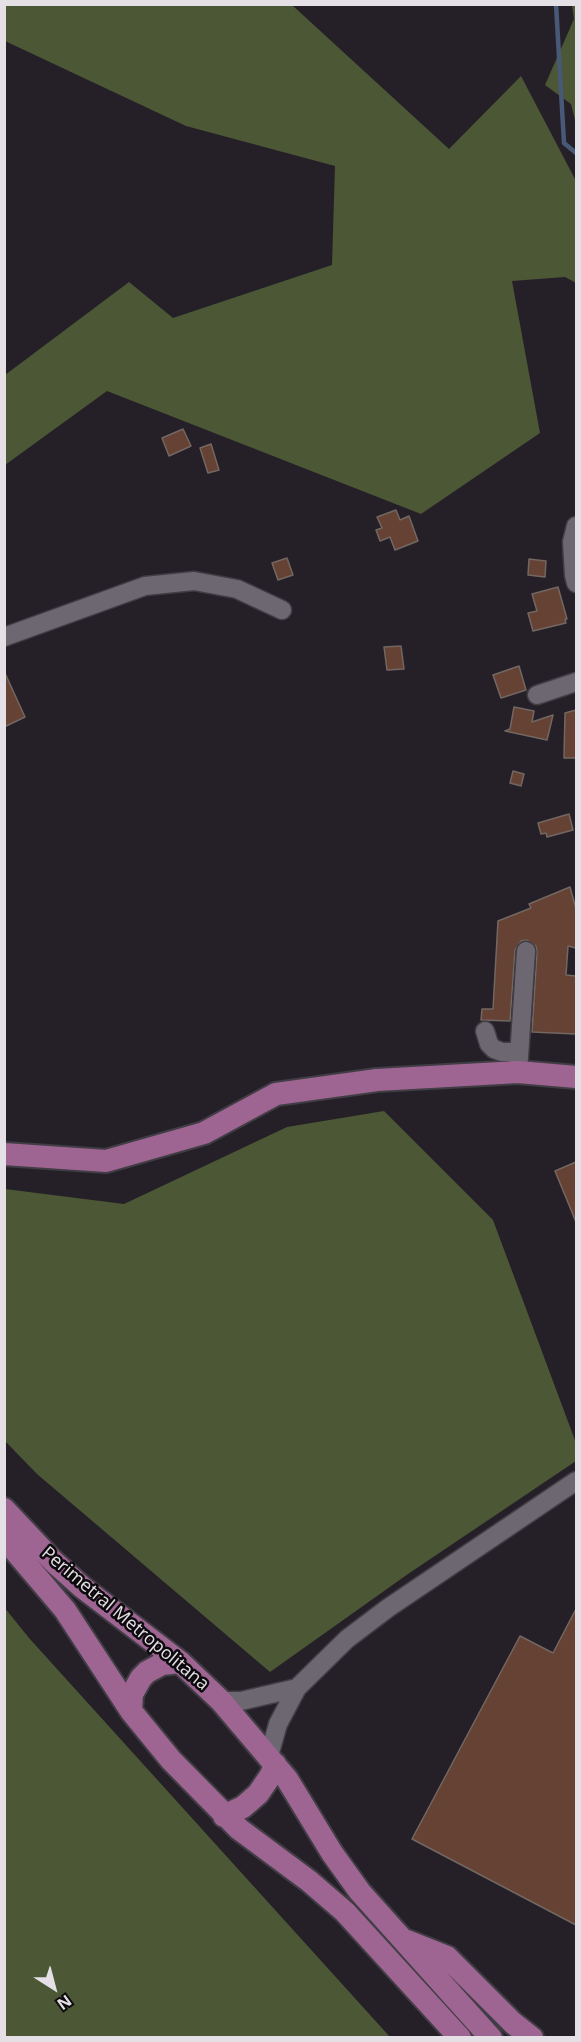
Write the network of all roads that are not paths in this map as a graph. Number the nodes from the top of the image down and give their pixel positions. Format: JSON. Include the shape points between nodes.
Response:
{"nodes":[{"id":1,"x":576,"y":526,"type":"edge"},
{"id":2,"x":576,"y":583,"type":"edge"},
{"id":3,"x":282,"y":610,"type":"dead end"},
{"id":4,"x":4,"y":637,"type":"edge"},
{"id":5,"x":576,"y":682,"type":"edge"},
{"id":6,"x":537,"y":694,"type":"dead end"},
{"id":7,"x":526,"y":951,"type":"dead end"},
{"id":8,"x":485,"y":1030,"type":"dead end"},
{"id":9,"x":518,"y":1062,"type":"junction"},
{"id":10,"x":576,"y":1077,"type":"edge"},
{"id":11,"x":4,"y":1154,"type":"edge"},
{"id":12,"x":576,"y":1481,"type":"edge"},
{"id":13,"x":4,"y":1509,"type":"edge"},
{"id":14,"x":4,"y":1538,"type":"edge"},
{"id":15,"x":180,"y":1662,"type":"junction"},
{"id":16,"x":297,"y":1688,"type":"junction"},
{"id":17,"x":221,"y":1701,"type":"junction"},
{"id":18,"x":131,"y":1711,"type":"junction"},
{"id":19,"x":272,"y":1760,"type":"junction"},
{"id":20,"x":224,"y":1816,"type":"junction"},
{"id":21,"x":403,"y":1940,"type":"junction"},
{"id":22,"x":428,"y":2002,"type":"junction"},
{"id":23,"x":451,"y":2037,"type":"edge"},
{"id":24,"x":460,"y":2037,"type":"edge"},
{"id":25,"x":491,"y":2037,"type":"edge"},
{"id":26,"x":532,"y":2037,"type":"edge"}],
"edges":[{"from":1,"to":2,"type":"street","via":[[572,542]]},
{"from":3,"to":4,"type":"street","via":[[237,589],[194,581],[145,586]]},
{"from":5,"to":6,"type":"street"},
{"from":7,"to":9,"type":"street"},
{"from":8,"to":9,"type":"street","via":[[494,1049]]},
{"from":9,"to":10,"type":"main road"},
{"from":9,"to":11,"type":"main road","via":[[276,1094],[204,1133],[106,1161]]},
{"from":12,"to":16,"type":"street","via":[[388,1608],[347,1639]]},
{"from":13,"to":15,"type":"main road","name":"Perimetral Metropolitana","via":[[82,1587]]},
{"from":14,"to":18,"type":"main road","name":"Perimetral Metropolitana","via":[[65,1610]]},
{"from":15,"to":17,"type":"main road","name":"Perimetral Metropolitana"},
{"from":15,"to":18,"type":"main road","via":[[162,1664],[147,1672],[132,1694]]},
{"from":16,"to":17,"type":"street","via":[[241,1701]]},
{"from":16,"to":19,"type":"street","via":[[278,1724]]},
{"from":17,"to":19,"type":"main road","name":"Perimetral Metropolitana"},
{"from":18,"to":20,"type":"main road","name":"Perimetral Metropolitana"},
{"from":19,"to":20,"type":"main road","via":[[271,1774],[258,1794]]},
{"from":19,"to":21,"type":"main road","name":"Perimetral Metropolitana","via":[[303,1802],[345,1873]]},
{"from":20,"to":22,"type":"main road","name":"Perimetral Metropolitana","via":[[345,1912]]},
{"from":21,"to":25,"type":"main road","name":"Perimetral Metropolitana"},
{"from":21,"to":26,"type":"main road","via":[[447,1957]]},
{"from":22,"to":23,"type":"main road"},
{"from":22,"to":24,"type":"main road","name":"Perimetral Metropolitana"}]}
